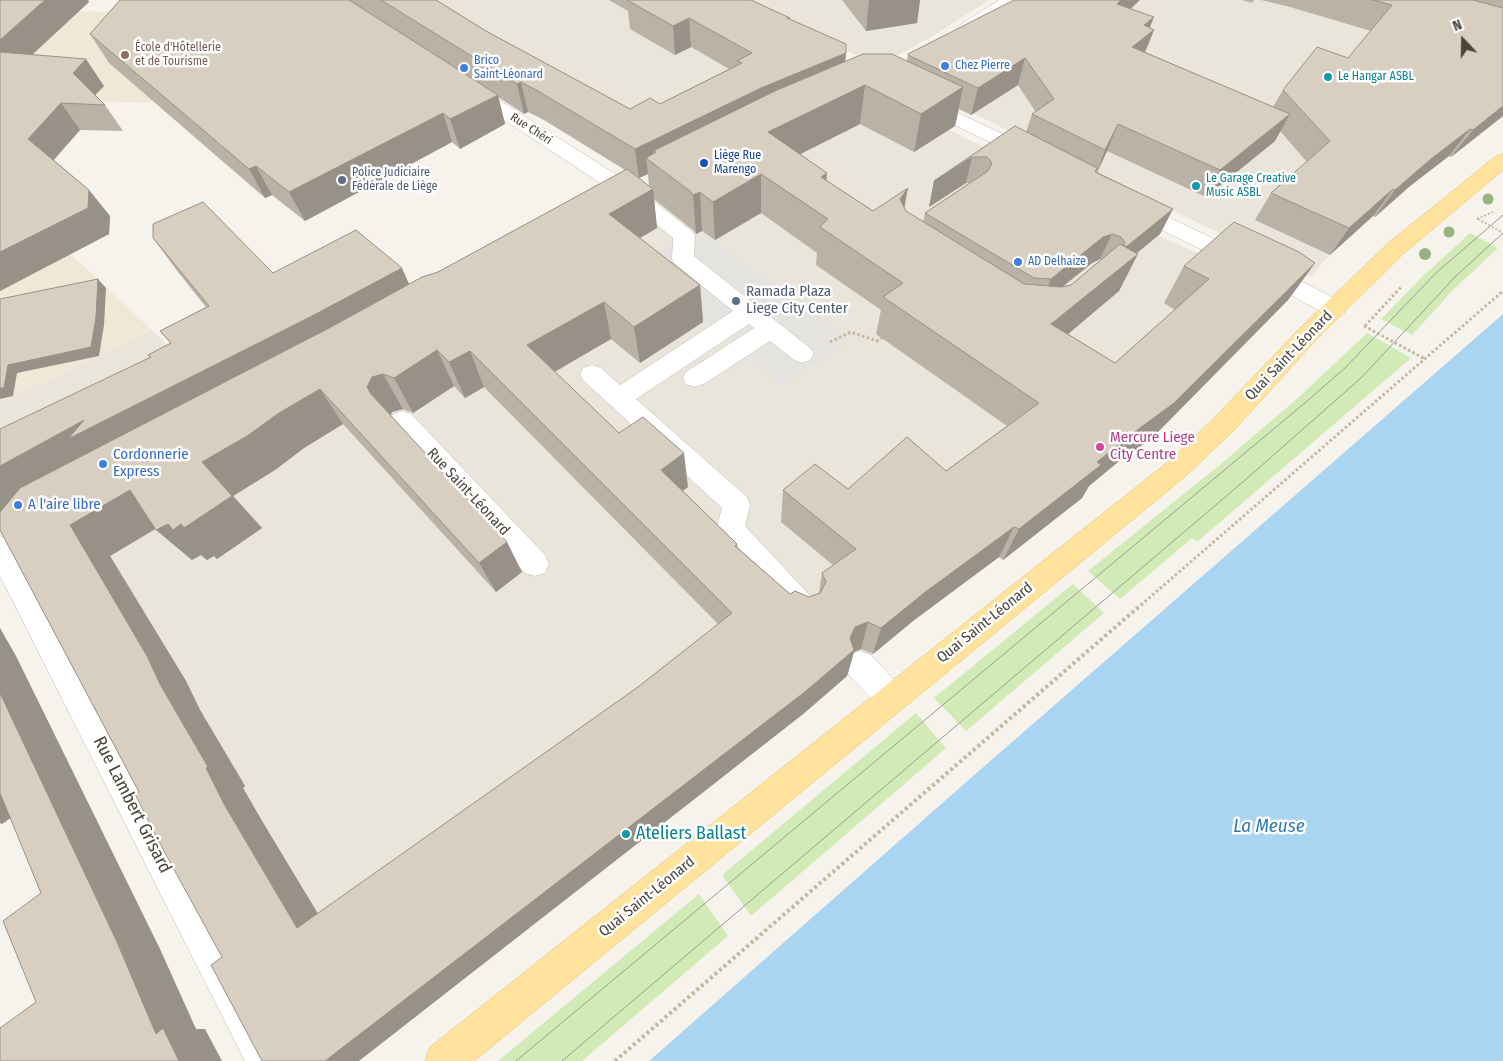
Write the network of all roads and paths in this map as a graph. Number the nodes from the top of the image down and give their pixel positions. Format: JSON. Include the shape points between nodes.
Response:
{"nodes":[{"id":1,"x":1010,"y":0,"type":"edge"},
{"id":2,"x":948,"y":40,"type":"edge"},
{"id":3,"x":458,"y":82,"type":"edge"},
{"id":4,"x":909,"y":95,"type":"edge"},
{"id":5,"x":1030,"y":159,"type":"edge"},
{"id":6,"x":1503,"y":160,"type":"edge"},
{"id":7,"x":1117,"y":199,"type":"edge"},
{"id":8,"x":1493,"y":212,"type":"dead end"},
{"id":9,"x":1477,"y":219,"type":"junction"},
{"id":10,"x":1469,"y":224,"type":"dead end"},
{"id":11,"x":1503,"y":233,"type":"edge"},
{"id":12,"x":1406,"y":281,"type":"dead end"},
{"id":13,"x":1503,"y":291,"type":"edge"},
{"id":14,"x":1335,"y":308,"type":"junction"},
{"id":15,"x":748,"y":313,"type":"junction"},
{"id":16,"x":770,"y":329,"type":"junction"},
{"id":17,"x":885,"y":336,"type":"edge"},
{"id":18,"x":802,"y":354,"type":"joint"},
{"id":19,"x":1425,"y":359,"type":"junction"},
{"id":20,"x":592,"y":374,"type":"dead end"},
{"id":21,"x":695,"y":378,"type":"dead end"},
{"id":22,"x":619,"y":398,"type":"junction"},
{"id":23,"x":402,"y":421,"type":"dead end"},
{"id":24,"x":3,"y":540,"type":"edge"},
{"id":25,"x":535,"y":564,"type":"dead end"},
{"id":26,"x":805,"y":610,"type":"edge"},
{"id":27,"x":860,"y":665,"type":"dead end"},
{"id":28,"x":892,"y":699,"type":"junction"},
{"id":29,"x":265,"y":1061,"type":"edge"},
{"id":30,"x":444,"y":1061,"type":"edge"},
{"id":31,"x":615,"y":1061,"type":"edge"}],
"edges":[{"from":1,"to":2,"type":"street"},
{"from":3,"to":15,"type":"street","name":"Rue Chéri","via":[[630,193],[684,236],[683,259]]},
{"from":4,"to":5,"type":"street"},
{"from":6,"to":14,"type":"main road","name":"Quai Saint-Léonard","via":[[1402,243]]},
{"from":7,"to":14,"type":"street","via":[[1155,227],[1272,275]]},
{"from":8,"to":9,"type":"path"},
{"from":9,"to":10,"type":"path"},
{"from":9,"to":11,"type":"path"},
{"from":12,"to":19,"type":"path","via":[[1365,326]]},
{"from":13,"to":19,"type":"path"},
{"from":14,"to":28,"type":"main road","name":"Quai Saint-Léonard","via":[[1178,468]]},
{"from":15,"to":16,"type":"street"},
{"from":15,"to":22,"type":"street"},
{"from":16,"to":18,"type":"street"},
{"from":16,"to":21,"type":"street"},
{"from":17,"to":18,"type":"path","via":[[877,341],[851,332]]},
{"from":19,"to":31,"type":"path"},
{"from":20,"to":22,"type":"street"},
{"from":22,"to":26,"type":"street","via":[[737,504],[730,529]]},
{"from":23,"to":25,"type":"street","name":"Rue Saint-Léonard"},
{"from":24,"to":29,"type":"street","name":"Rue Lambert Grisard"},
{"from":27,"to":28,"type":"street"},
{"from":28,"to":30,"type":"main road","name":"Quai Saint-Léonard"}]}
